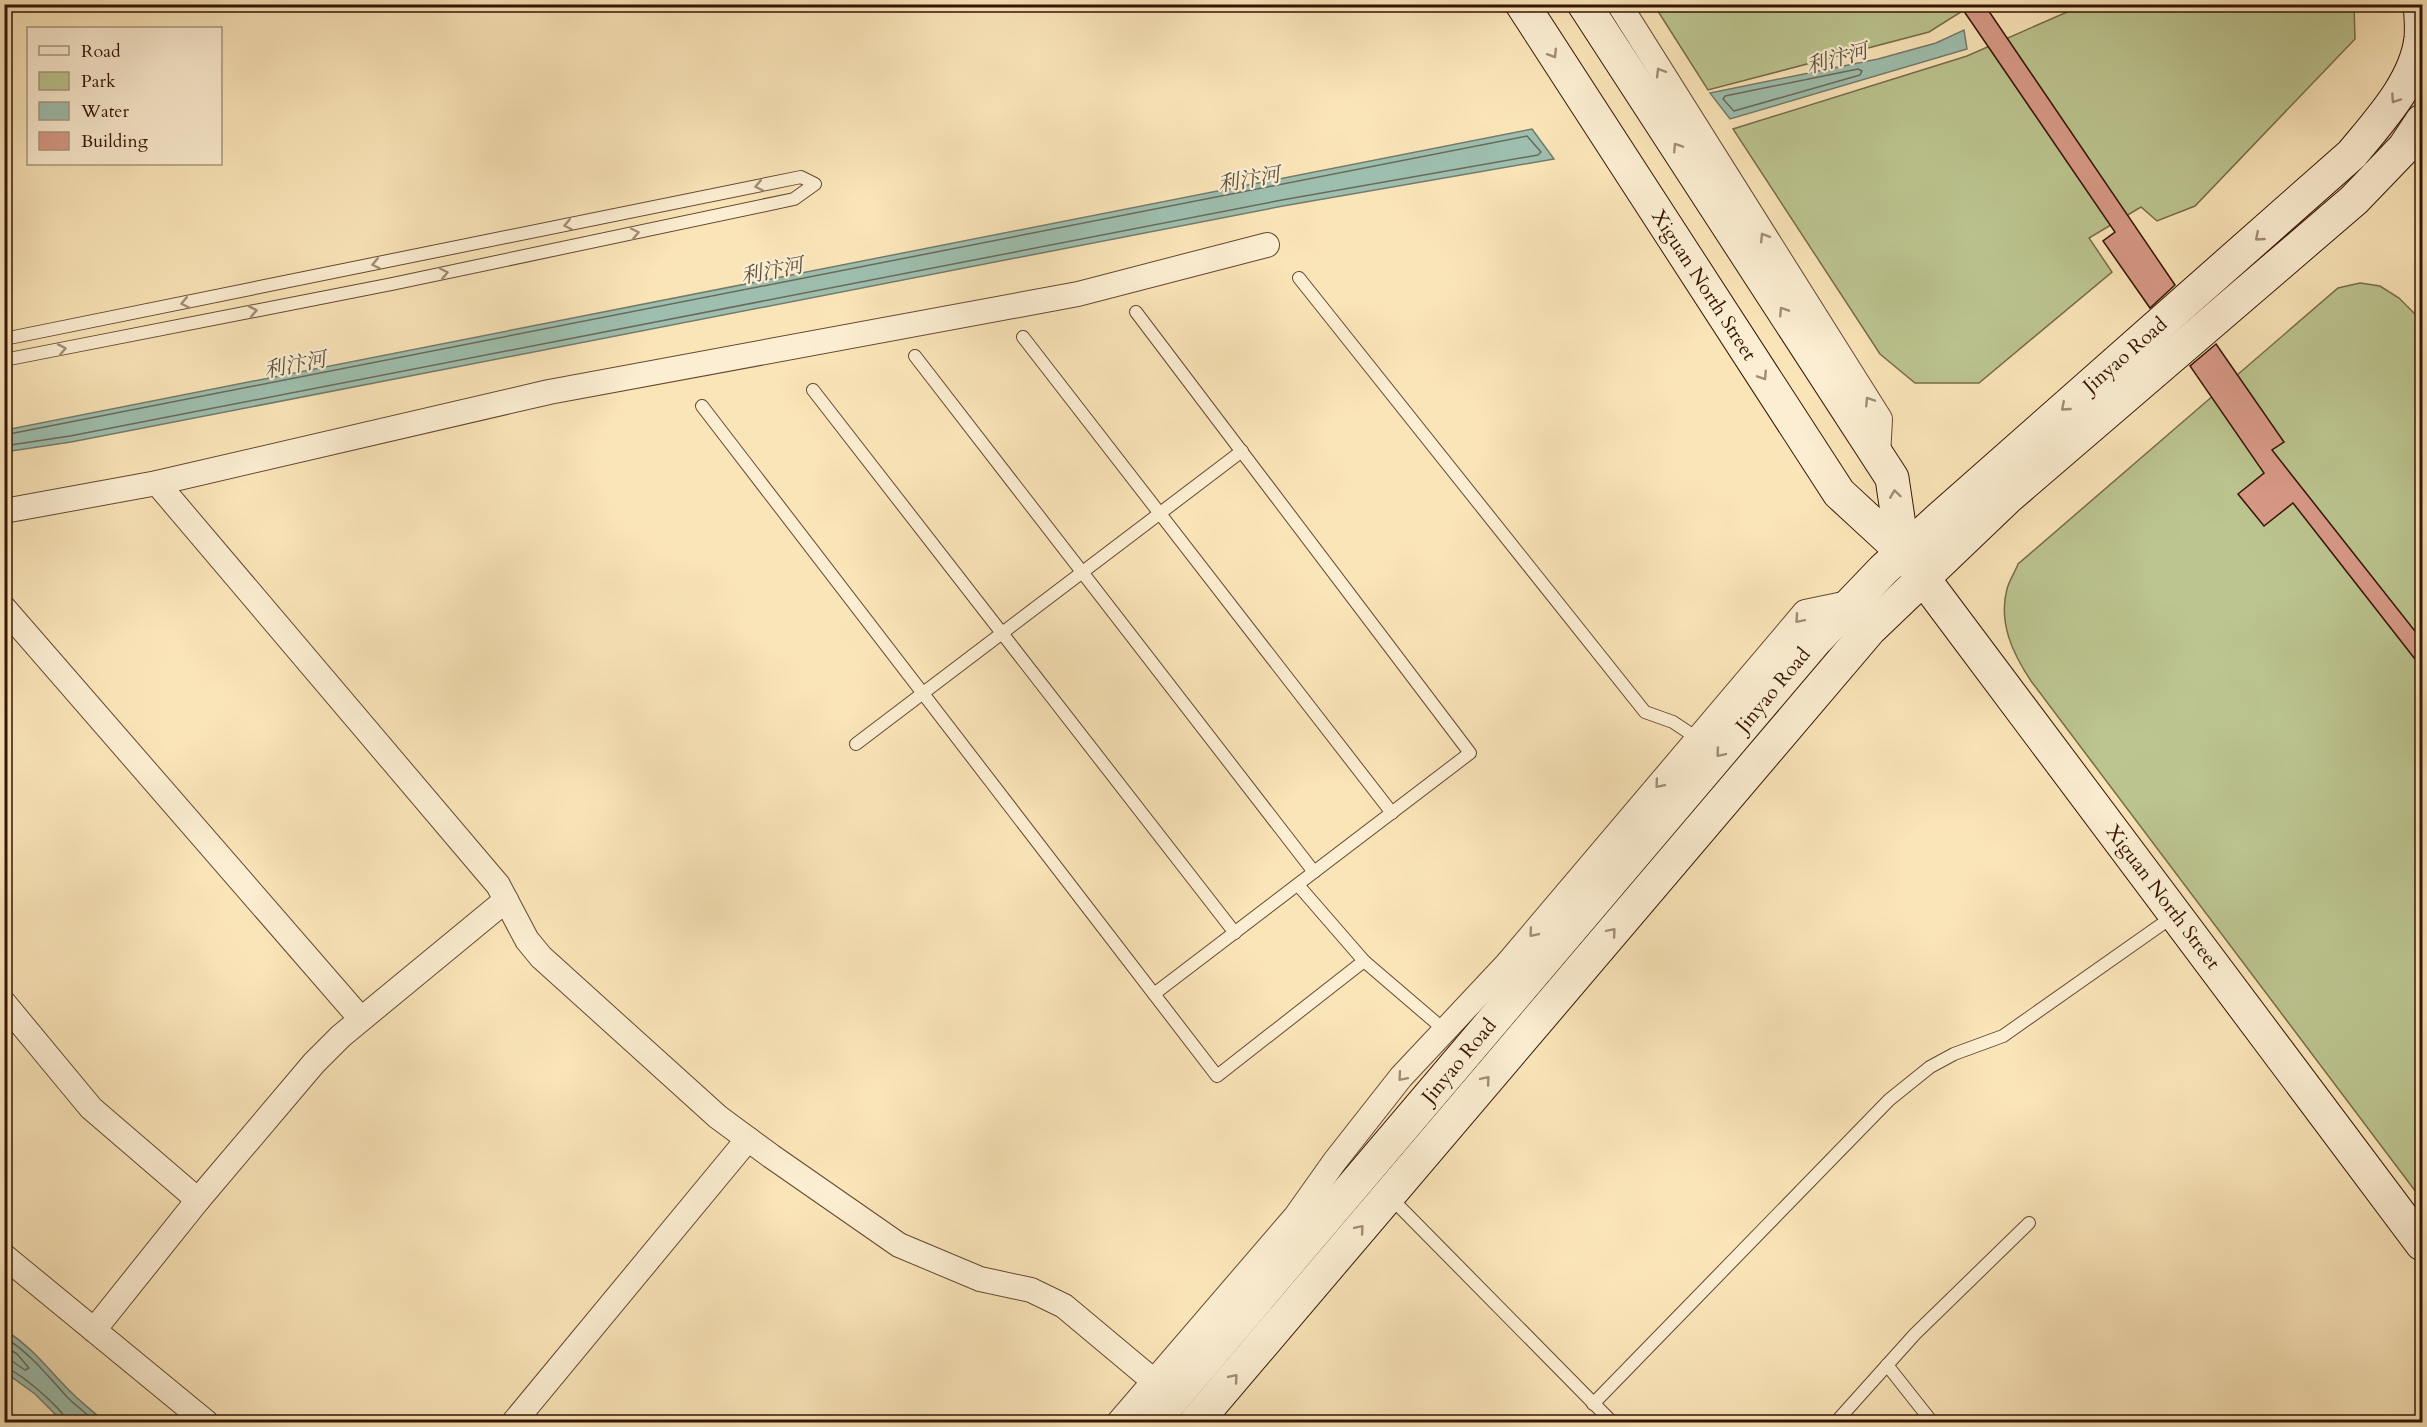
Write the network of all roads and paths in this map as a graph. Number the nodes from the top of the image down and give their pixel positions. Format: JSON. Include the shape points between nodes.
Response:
{"nodes":[{"id":1,"x":1522,"y":4,"type":"edge"},
{"id":2,"x":1584,"y":4,"type":"edge"},
{"id":3,"x":1619,"y":4,"type":"edge"},
{"id":4,"x":2420,"y":4,"type":"edge"},
{"id":5,"x":2422,"y":121,"type":"edge"},
{"id":6,"x":1267,"y":245,"type":"dead end"},
{"id":7,"x":1299,"y":278,"type":"dead end"},
{"id":8,"x":1136,"y":312,"type":"dead end"},
{"id":9,"x":1023,"y":337,"type":"dead end"},
{"id":10,"x":4,"y":339,"type":"edge"},
{"id":11,"x":915,"y":356,"type":"dead end"},
{"id":12,"x":4,"y":360,"type":"edge"},
{"id":13,"x":813,"y":390,"type":"dead end"},
{"id":14,"x":702,"y":405,"type":"dead end"},
{"id":15,"x":1242,"y":451,"type":"junction"},
{"id":16,"x":1878,"y":456,"type":"junction"},
{"id":17,"x":157,"y":483,"type":"junction"},
{"id":18,"x":4,"y":511,"type":"edge"},
{"id":19,"x":1160,"y":514,"type":"junction"},
{"id":20,"x":1902,"y":552,"type":"junction"},
{"id":21,"x":1082,"y":572,"type":"junction"},
{"id":22,"x":1923,"y":578,"type":"junction"},
{"id":23,"x":1852,"y":602,"type":"junction"},
{"id":24,"x":4,"y":608,"type":"edge"},
{"id":25,"x":1002,"y":633,"type":"junction"},
{"id":26,"x":923,"y":693,"type":"junction"},
{"id":27,"x":1697,"y":738,"type":"junction"},
{"id":28,"x":856,"y":744,"type":"dead end"},
{"id":29,"x":1392,"y":813,"type":"junction"},
{"id":30,"x":1314,"y":872,"type":"junction"},
{"id":31,"x":1298,"y":885,"type":"junction"},
{"id":32,"x":506,"y":900,"type":"junction"},
{"id":33,"x":2176,"y":914,"type":"junction"},
{"id":34,"x":1235,"y":933,"type":"junction"},
{"id":35,"x":1364,"y":961,"type":"junction"},
{"id":36,"x":1154,"y":994,"type":"junction"},
{"id":37,"x":4,"y":1003,"type":"edge"},
{"id":38,"x":361,"y":1019,"type":"junction"},
{"id":39,"x":1456,"y":1041,"type":"junction"},
{"id":40,"x":748,"y":1139,"type":"junction"},
{"id":41,"x":1388,"y":1196,"type":"junction"},
{"id":42,"x":198,"y":1200,"type":"junction"},
{"id":43,"x":2030,"y":1222,"type":"dead end"},
{"id":44,"x":2422,"y":1244,"type":"edge"},
{"id":45,"x":4,"y":1256,"type":"edge"},
{"id":46,"x":94,"y":1330,"type":"junction"},
{"id":47,"x":1887,"y":1365,"type":"junction"},
{"id":48,"x":1160,"y":1401,"type":"edge"},
{"id":49,"x":1593,"y":1404,"type":"junction"},
{"id":50,"x":206,"y":1422,"type":"edge"},
{"id":51,"x":514,"y":1422,"type":"edge"},
{"id":52,"x":1119,"y":1422,"type":"edge"},
{"id":53,"x":1196,"y":1422,"type":"edge"},
{"id":54,"x":1612,"y":1422,"type":"edge"},
{"id":55,"x":1836,"y":1422,"type":"edge"},
{"id":56,"x":1932,"y":1422,"type":"edge"}],
"edges":[{"from":1,"to":20,"type":"main road","name":"Xiguan North Street","one_way":true,"via":[[1839,493]]},
{"from":16,"to":2,"type":"main road","one_way":true},
{"from":16,"to":3,"type":"street","one_way":true,"via":[[1880,419]]},
{"from":4,"to":20,"type":"main road","name":"Jinyao Road","one_way":true,"via":[[2421,37],[2410,74],[2352,154]]},
{"from":5,"to":22,"type":"main road","name":"Jinyao Road","via":[[2404,148],[2354,200],[2007,498]]},
{"from":6,"to":17,"type":"street","via":[[1078,294],[549,392]]},
{"from":7,"to":27,"type":"lane","via":[[1645,712],[1673,722]]},
{"from":8,"to":15,"type":"lane"},
{"from":9,"to":19,"type":"lane"},
{"from":12,"to":10,"type":"lane","one_way":true,"via":[[392,284],[794,199],[815,184],[801,177]]},
{"from":11,"to":21,"type":"lane"},
{"from":13,"to":25,"type":"lane"},
{"from":14,"to":26,"type":"lane"},
{"from":15,"to":19,"type":"lane"},
{"from":15,"to":29,"type":"lane","via":[[1470,753]]},
{"from":20,"to":16,"type":"main road","one_way":true,"via":[[1892,478]]},
{"from":17,"to":18,"type":"street"},
{"from":17,"to":32,"type":"street","via":[[498,885]]},
{"from":19,"to":21,"type":"lane"},
{"from":19,"to":29,"type":"lane"},
{"from":20,"to":22,"type":"main road","name":"Xiguan North Street"},
{"from":20,"to":23,"type":"main road","name":"Jinyao Road"},
{"from":21,"to":25,"type":"lane"},
{"from":21,"to":30,"type":"lane"},
{"from":22,"to":33,"type":"main road","name":"Xiguan North Street"},
{"from":41,"to":22,"type":"main road","name":"Jinyao Road","one_way":true,"via":[[1851,650]]},
{"from":23,"to":27,"type":"street","one_way":true,"via":[[1805,612]]},
{"from":23,"to":39,"type":"main road","name":"Jinyao Road","one_way":true},
{"from":24,"to":38,"type":"street"},
{"from":25,"to":26,"type":"lane"},
{"from":25,"to":34,"type":"lane"},
{"from":26,"to":28,"type":"lane"},
{"from":26,"to":36,"type":"lane"},
{"from":27,"to":39,"type":"street","one_way":true,"via":[[1507,964]]},
{"from":29,"to":30,"type":"lane"},
{"from":30,"to":31,"type":"lane"},
{"from":31,"to":34,"type":"lane"},
{"from":31,"to":35,"type":"lane"},
{"from":32,"to":38,"type":"street"},
{"from":32,"to":40,"type":"street","via":[[527,940],[541,957],[718,1117]]},
{"from":33,"to":44,"type":"main road","name":"Xiguan North Street"},
{"from":33,"to":49,"type":"lane","via":[[2003,1036],[1930,1067],[1889,1100]]},
{"from":34,"to":36,"type":"lane"},
{"from":35,"to":36,"type":"lane","via":[[1217,1076]]},
{"from":35,"to":39,"type":"lane"},
{"from":37,"to":42,"type":"street","via":[[91,1108]]},
{"from":38,"to":42,"type":"street","via":[[314,1062]]},
{"from":39,"to":48,"type":"main road","name":"Jinyao Road","one_way":true},
{"from":40,"to":48,"type":"street","via":[[899,1245],[980,1279],[1032,1290],[1064,1306]]},
{"from":40,"to":51,"type":"street"},
{"from":41,"to":49,"type":"lane"},
{"from":53,"to":41,"type":"main road","name":"Jinyao Road","one_way":true},
{"from":42,"to":46,"type":"street"},
{"from":43,"to":47,"type":"lane"},
{"from":45,"to":46,"type":"street"},
{"from":46,"to":50,"type":"street"},
{"from":47,"to":55,"type":"lane"},
{"from":47,"to":56,"type":"lane"},
{"from":48,"to":52,"type":"street"},
{"from":49,"to":54,"type":"lane"}]}
